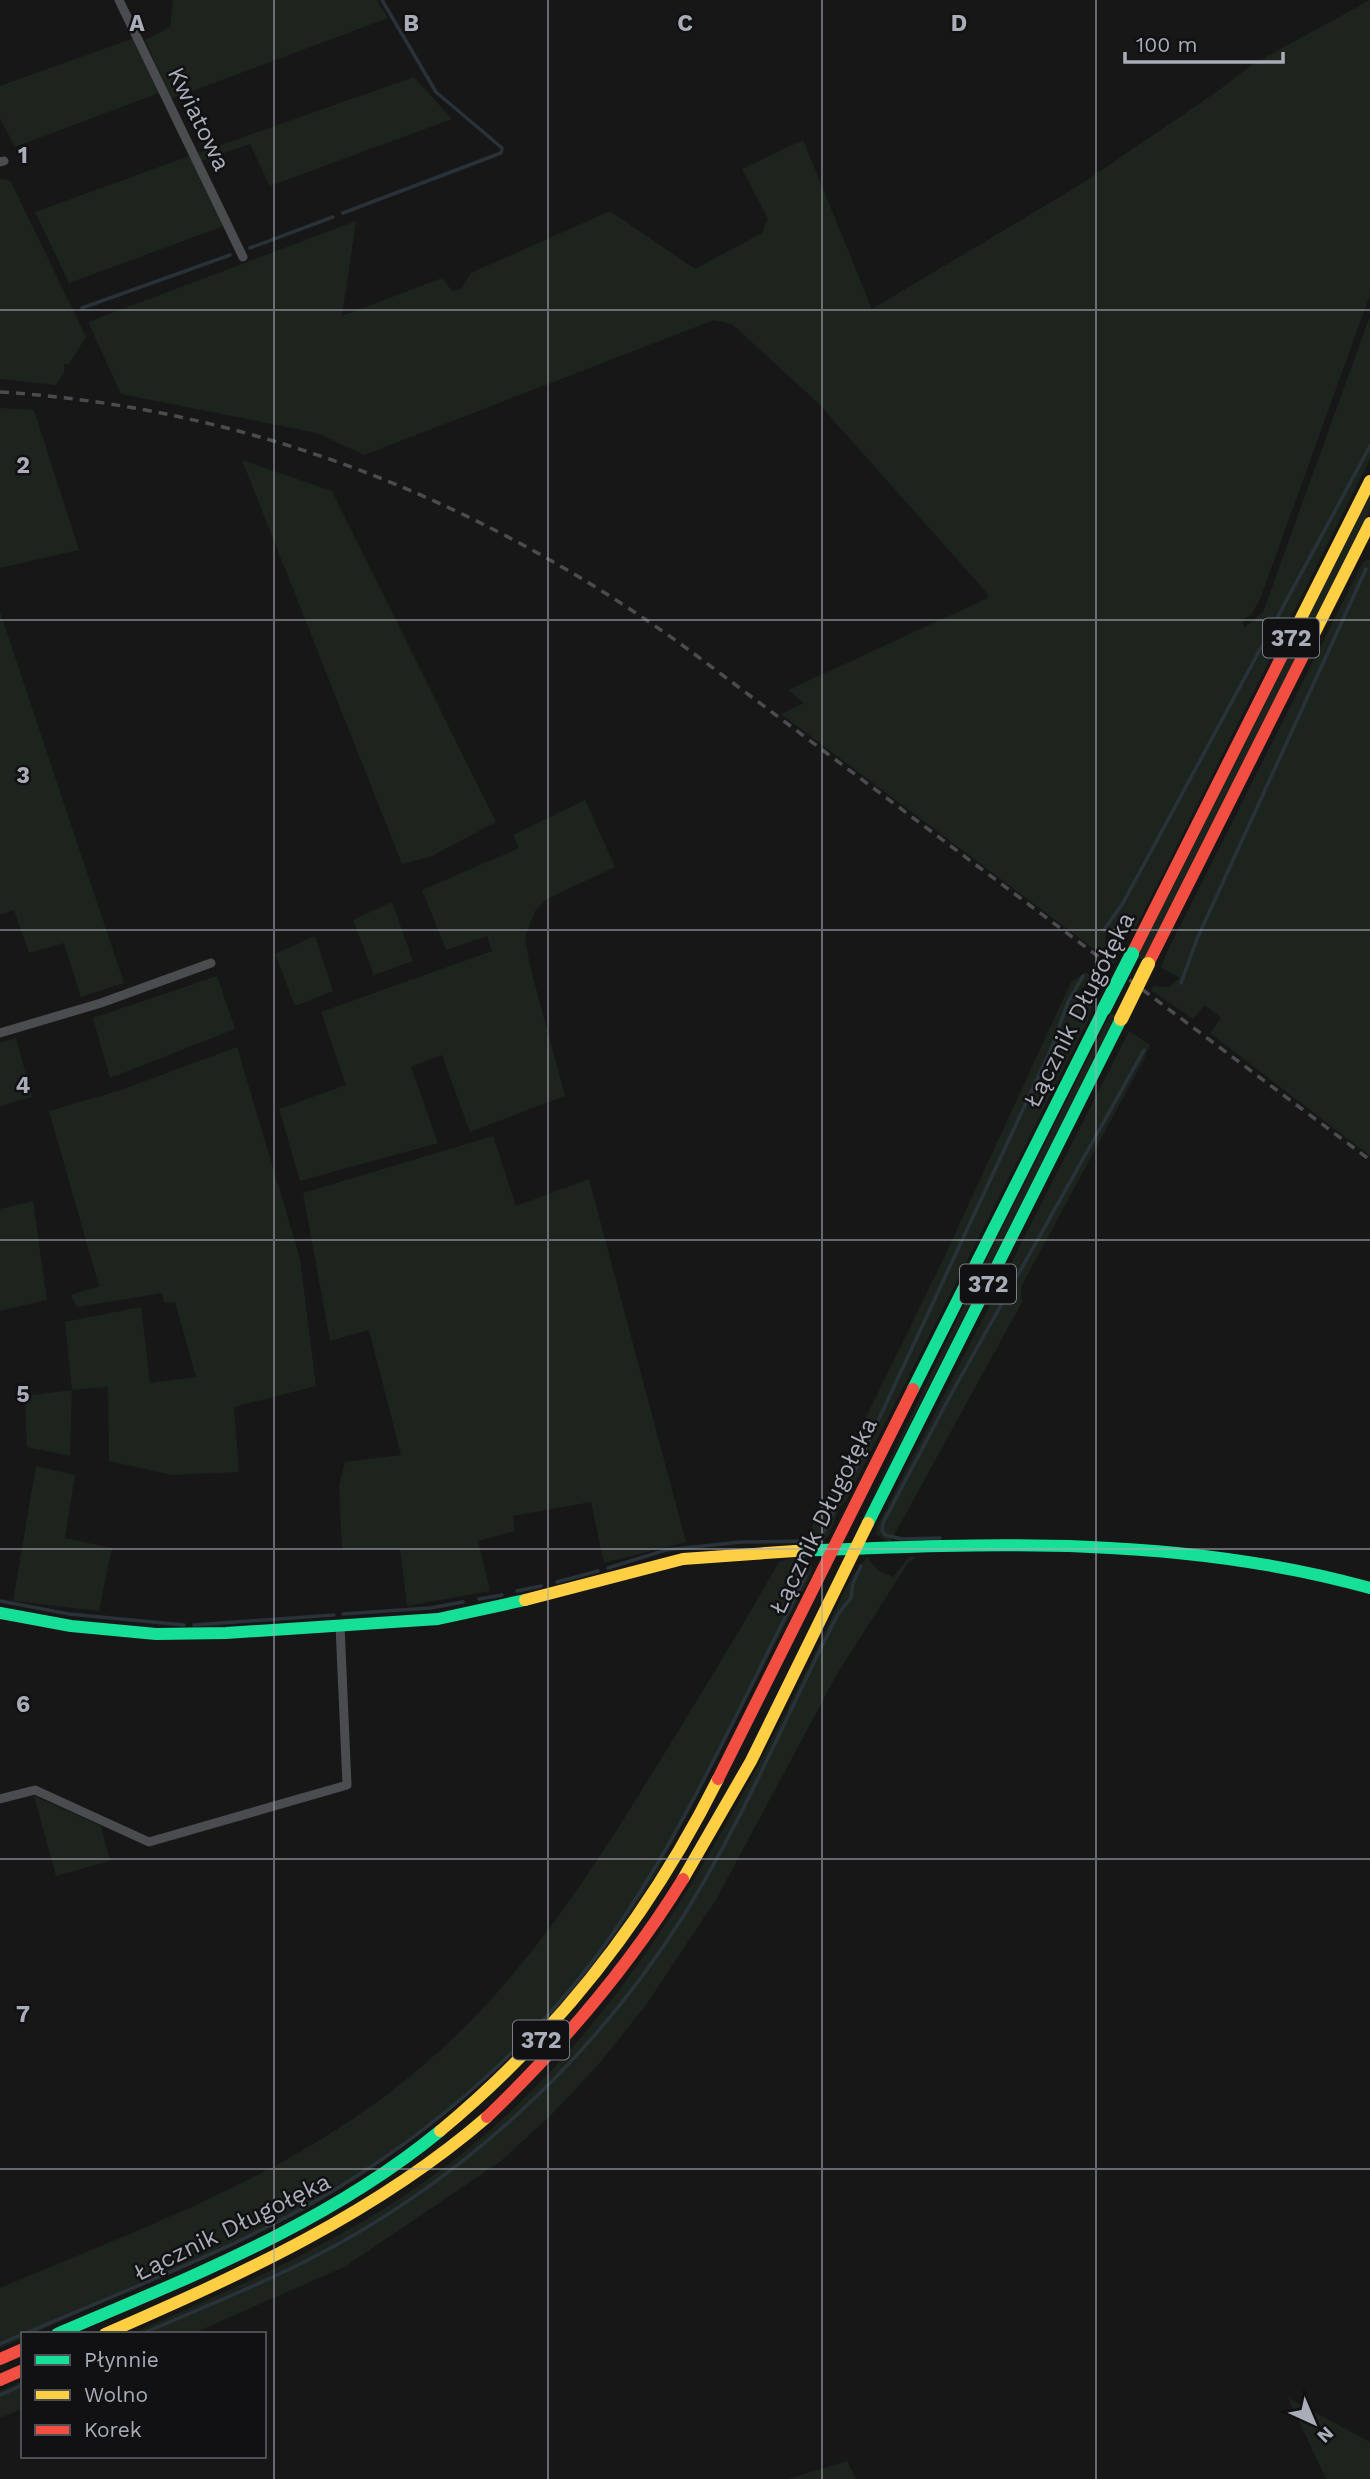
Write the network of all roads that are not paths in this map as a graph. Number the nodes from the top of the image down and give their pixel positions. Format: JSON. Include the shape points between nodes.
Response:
{"nodes":[{"id":1,"x":119,"y":0,"type":"edge"},
{"id":2,"x":243,"y":257,"type":"dead end"},
{"id":3,"x":1370,"y":481,"type":"edge"},
{"id":4,"x":1370,"y":523,"type":"edge"},
{"id":5,"x":211,"y":963,"type":"dead end"},
{"id":6,"x":0,"y":1033,"type":"edge"},
{"id":7,"x":855,"y":1549,"type":"junction"},
{"id":8,"x":831,"y":1551,"type":"junction"},
{"id":9,"x":1370,"y":1588,"type":"edge"},
{"id":10,"x":0,"y":1613,"type":"edge"},
{"id":11,"x":341,"y":1625,"type":"junction"},
{"id":12,"x":0,"y":1799,"type":"edge"},
{"id":13,"x":62,"y":2332,"type":"edge"},
{"id":14,"x":110,"y":2332,"type":"edge"},
{"id":15,"x":21,"y":2350,"type":"edge"},
{"id":16,"x":0,"y":2359,"type":"edge"},
{"id":17,"x":21,"y":2371,"type":"edge"},
{"id":18,"x":0,"y":2380,"type":"edge"}],
"edges":[{"from":1,"to":2,"type":"street","name":"Kwiatowa"},
{"from":3,"to":8,"type":"main road","name":"Łącznik Długołęka","number":"372","bridge":true},
{"from":4,"to":7,"type":"main road","name":"Łącznik Długołęka","number":"372","bridge":true},
{"from":5,"to":6,"type":"street"},
{"from":7,"to":8,"type":"main road"},
{"from":7,"to":9,"type":"main road","via":[[1038,1545],[1209,1551]]},
{"from":7,"to":14,"type":"main road","name":"Łącznik Długołęka","number":"372","via":[[771,1720],[678,1890],[616,1982],[559,2048],[463,2138],[362,2210],[254,2268]]},
{"from":8,"to":11,"type":"main road","via":[[682,1559],[438,1619]]},
{"from":8,"to":13,"type":"main road","name":"Łącznik Długołęka","number":"372","via":[[664,1878],[600,1971],[525,2056],[440,2132],[342,2200],[249,2249]]},
{"from":10,"to":11,"type":"main road","via":[[156,1634]]},
{"from":11,"to":12,"type":"street","via":[[347,1785],[149,1842],[35,1790]]},
{"from":15,"to":16,"type":"main road"},
{"from":17,"to":18,"type":"main road"}]}
